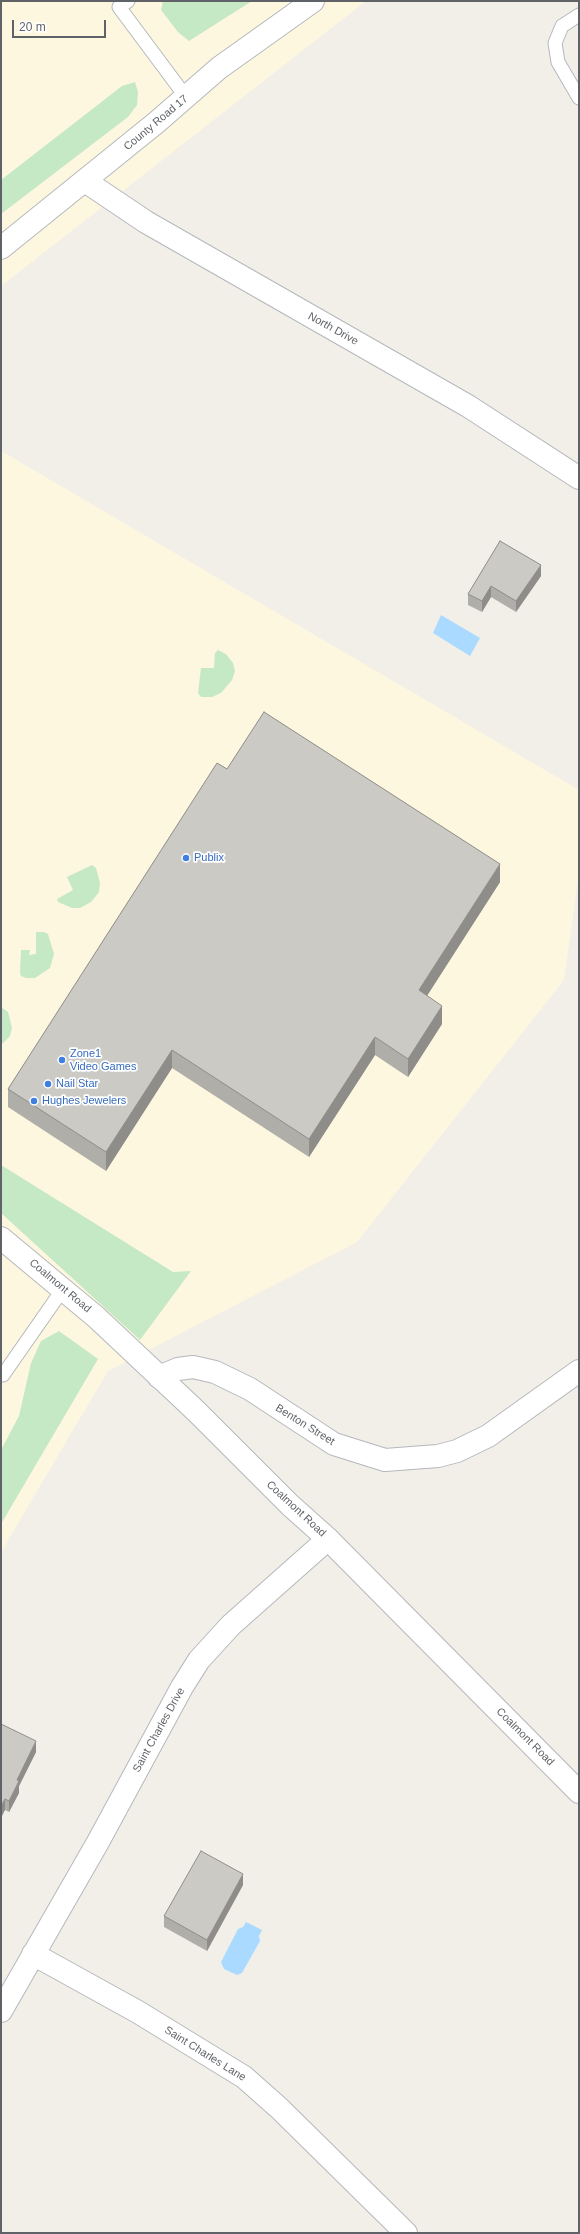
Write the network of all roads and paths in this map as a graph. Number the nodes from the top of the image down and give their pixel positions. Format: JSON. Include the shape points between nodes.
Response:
{"nodes":[{"id":1,"x":313,"y":1,"type":"edge"},
{"id":2,"x":120,"y":3,"type":"edge"},
{"id":3,"x":579,"y":14,"type":"edge"},
{"id":4,"x":186,"y":97,"type":"junction"},
{"id":5,"x":579,"y":98,"type":"edge"},
{"id":6,"x":86,"y":181,"type":"junction"},
{"id":7,"x":1,"y":248,"type":"edge"},
{"id":8,"x":579,"y":478,"type":"edge"},
{"id":9,"x":1,"y":1238,"type":"edge"},
{"id":10,"x":63,"y":1289,"type":"junction"},
{"id":11,"x":579,"y":1371,"type":"edge"},
{"id":12,"x":1,"y":1374,"type":"edge"},
{"id":13,"x":159,"y":1377,"type":"junction"},
{"id":14,"x":328,"y":1539,"type":"junction"},
{"id":15,"x":579,"y":1792,"type":"edge"},
{"id":16,"x":33,"y":1954,"type":"junction"},
{"id":17,"x":1,"y":2011,"type":"edge"},
{"id":18,"x":406,"y":2233,"type":"edge"}],
"edges":[{"from":1,"to":4,"type":"street","name":"County Road 17","via":[[219,68]]},
{"from":2,"to":4,"type":"lane"},
{"from":3,"to":5,"type":"lane","via":[[562,26],[555,43],[558,62]]},
{"from":4,"to":6,"type":"street","name":"County Road 17"},
{"from":6,"to":7,"type":"street","name":"County Road 17"},
{"from":6,"to":8,"type":"street","name":"North Drive","via":[[146,222],[468,406]]},
{"from":9,"to":10,"type":"street","name":"Coalmont Road"},
{"from":10,"to":12,"type":"lane","via":[[3,1375]]},
{"from":10,"to":13,"type":"street","name":"Coalmont Road"},
{"from":11,"to":13,"type":"street","name":"Benton Street","via":[[488,1436],[457,1451],[438,1456],[385,1460],[334,1444],[250,1389],[215,1372],[193,1367],[178,1369]]},
{"from":13,"to":14,"type":"street","name":"Coalmont Road"},
{"from":14,"to":15,"type":"street","name":"Coalmont Road"},
{"from":14,"to":16,"type":"street","name":"Saint Charles Drive","via":[[230,1625],[199,1660]]},
{"from":16,"to":17,"type":"street","name":"Saint Charles Drive"},
{"from":16,"to":18,"type":"street","name":"Saint Charles Lane","via":[[138,2012],[244,2077]]}]}
